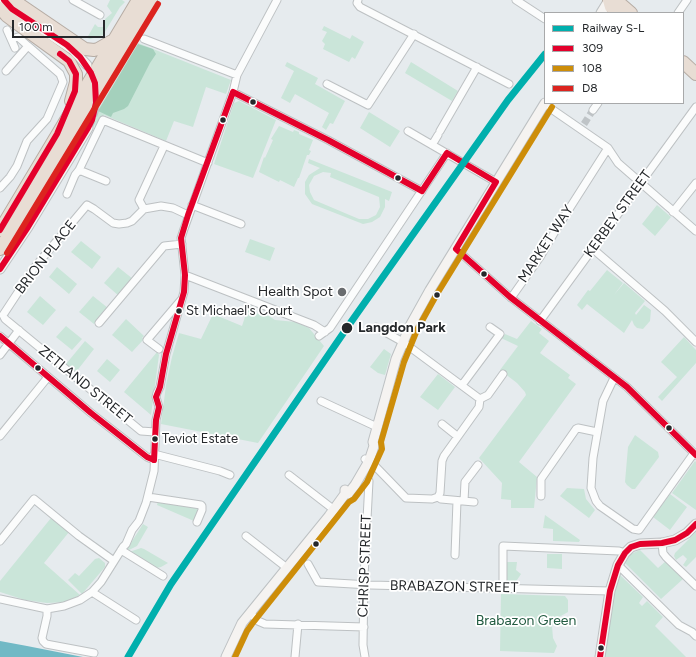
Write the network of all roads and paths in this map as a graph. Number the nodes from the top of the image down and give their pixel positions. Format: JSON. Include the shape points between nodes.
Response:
{"nodes":[{"id":1,"x":4,"y":0,"type":"edge"},
{"id":2,"x":13,"y":0,"type":"edge"},
{"id":3,"x":73,"y":0,"type":"edge"},
{"id":4,"x":138,"y":0,"type":"edge"},
{"id":5,"x":151,"y":0,"type":"edge"},
{"id":6,"x":277,"y":0,"type":"edge"},
{"id":7,"x":358,"y":0,"type":"edge"},
{"id":8,"x":516,"y":0,"type":"edge"},
{"id":9,"x":610,"y":0,"type":"edge"},
{"id":10,"x":616,"y":0,"type":"edge"},
{"id":11,"x":687,"y":0,"type":"edge"},
{"id":12,"x":0,"y":8,"type":"edge"},
{"id":13,"x":602,"y":12,"type":"edge"},
{"id":14,"x":617,"y":12,"type":"edge"},
{"id":15,"x":630,"y":12,"type":"edge"},
{"id":16,"x":679,"y":12,"type":"edge"},
{"id":17,"x":100,"y":15,"type":"dead end"},
{"id":18,"x":544,"y":18,"type":"edge"},
{"id":19,"x":7,"y":30,"type":"dead end"},
{"id":20,"x":414,"y":34,"type":"junction"},
{"id":21,"x":116,"y":37,"type":"junction"},
{"id":22,"x":144,"y":39,"type":"dead end"},
{"id":23,"x":11,"y":40,"type":"junction"},
{"id":24,"x":28,"y":46,"type":"junction"},
{"id":25,"x":15,"y":48,"type":"dead end"},
{"id":26,"x":684,"y":63,"type":"edge"},
{"id":27,"x":86,"y":65,"type":"dead end"},
{"id":28,"x":478,"y":67,"type":"junction"},
{"id":29,"x":6,"y":70,"type":"dead end"},
{"id":30,"x":695,"y":73,"type":"edge"},
{"id":31,"x":237,"y":75,"type":"junction"},
{"id":32,"x":327,"y":84,"type":"dead end"},
{"id":33,"x":509,"y":84,"type":"dead end"},
{"id":34,"x":232,"y":92,"type":"junction"},
{"id":35,"x":597,"y":104,"type":"edge"},
{"id":36,"x":547,"y":105,"type":"edge"},
{"id":37,"x":696,"y":107,"type":"edge"},
{"id":38,"x":593,"y":110,"type":"tunnel mouth"},
{"id":39,"x":88,"y":128,"type":"tunnel mouth"},
{"id":40,"x":408,"y":131,"type":"dead end"},
{"id":41,"x":57,"y":134,"type":"junction"},
{"id":42,"x":432,"y":145,"type":"junction"},
{"id":43,"x":164,"y":146,"type":"junction"},
{"id":44,"x":608,"y":148,"type":"junction"},
{"id":45,"x":449,"y":155,"type":"junction"},
{"id":46,"x":208,"y":163,"type":"junction"},
{"id":47,"x":79,"y":170,"type":"junction"},
{"id":48,"x":106,"y":181,"type":"dead end"},
{"id":49,"x":496,"y":182,"type":"junction"},
{"id":50,"x":640,"y":183,"type":"junction"},
{"id":51,"x":696,"y":183,"type":"edge"},
{"id":52,"x":0,"y":188,"type":"edge"},
{"id":53,"x":422,"y":191,"type":"junction"},
{"id":54,"x":67,"y":194,"type":"dead end"},
{"id":55,"x":192,"y":205,"type":"junction"},
{"id":56,"x":144,"y":209,"type":"junction"},
{"id":57,"x":673,"y":212,"type":"junction"},
{"id":58,"x":188,"y":215,"type":"junction"},
{"id":59,"x":241,"y":224,"type":"dead end"},
{"id":60,"x":0,"y":230,"type":"edge"},
{"id":61,"x":696,"y":231,"type":"edge"},
{"id":62,"x":182,"y":244,"type":"junction"},
{"id":63,"x":456,"y":249,"type":"junction"},
{"id":64,"x":593,"y":249,"type":"junction"},
{"id":65,"x":0,"y":250,"type":"edge"},
{"id":66,"x":0,"y":270,"type":"edge"},
{"id":67,"x":185,"y":275,"type":"junction"},
{"id":68,"x":182,"y":298,"type":"junction"},
{"id":69,"x":511,"y":298,"type":"junction"},
{"id":70,"x":261,"y":304,"type":"junction"},
{"id":71,"x":256,"y":312,"type":"dead end"},
{"id":72,"x":540,"y":321,"type":"junction"},
{"id":73,"x":162,"y":322,"type":"junction"},
{"id":74,"x":99,"y":323,"type":"dead end"},
{"id":75,"x":174,"y":327,"type":"junction"},
{"id":76,"x":376,"y":327,"type":"dead end"},
{"id":77,"x":490,"y":327,"type":"dead end"},
{"id":78,"x":19,"y":330,"type":"junction"},
{"id":79,"x":0,"y":336,"type":"edge"},
{"id":80,"x":403,"y":342,"type":"junction"},
{"id":81,"x":696,"y":342,"type":"edge"},
{"id":82,"x":9,"y":344,"type":"junction"},
{"id":83,"x":159,"y":349,"type":"dead end"},
{"id":84,"x":0,"y":355,"type":"edge"},
{"id":85,"x":503,"y":374,"type":"dead end"},
{"id":86,"x":48,"y":377,"type":"junction"},
{"id":87,"x":614,"y":378,"type":"junction"},
{"id":88,"x":462,"y":385,"type":"junction"},
{"id":89,"x":480,"y":399,"type":"junction"},
{"id":90,"x":321,"y":401,"type":"dead end"},
{"id":91,"x":442,"y":424,"type":"dead end"},
{"id":92,"x":377,"y":427,"type":"junction"},
{"id":93,"x":155,"y":432,"type":"junction"},
{"id":94,"x":597,"y":432,"type":"junction"},
{"id":95,"x":0,"y":436,"type":"edge"},
{"id":96,"x":457,"y":436,"type":"junction"},
{"id":97,"x":695,"y":454,"type":"edge"},
{"id":98,"x":154,"y":457,"type":"junction"},
{"id":99,"x":367,"y":460,"type":"junction"},
{"id":100,"x":478,"y":465,"type":"dead end"},
{"id":101,"x":230,"y":475,"type":"dead end"},
{"id":102,"x":289,"y":475,"type":"dead end"},
{"id":103,"x":369,"y":480,"type":"dead end"},
{"id":104,"x":541,"y":496,"type":"dead end"},
{"id":105,"x":148,"y":497,"type":"junction"},
{"id":106,"x":436,"y":498,"type":"junction"},
{"id":107,"x":461,"y":501,"type":"junction"},
{"id":108,"x":474,"y":502,"type":"dead end"},
{"id":109,"x":333,"y":509,"type":"junction"},
{"id":110,"x":197,"y":522,"type":"dead end"},
{"id":111,"x":696,"y":524,"type":"edge"},
{"id":112,"x":246,"y":536,"type":"dead end"},
{"id":113,"x":1,"y":538,"type":"edge"},
{"id":114,"x":662,"y":543,"type":"junction"},
{"id":115,"x":121,"y":550,"type":"junction"},
{"id":116,"x":625,"y":553,"type":"junction"},
{"id":117,"x":455,"y":555,"type":"dead end"},
{"id":118,"x":114,"y":561,"type":"junction"},
{"id":119,"x":308,"y":564,"type":"dead end"},
{"id":120,"x":618,"y":565,"type":"junction"},
{"id":121,"x":287,"y":568,"type":"junction"},
{"id":122,"x":163,"y":576,"type":"dead end"},
{"id":123,"x":364,"y":584,"type":"junction"},
{"id":124,"x":696,"y":586,"type":"edge"},
{"id":125,"x":502,"y":588,"type":"junction"},
{"id":126,"x":610,"y":591,"type":"junction"},
{"id":127,"x":92,"y":592,"type":"junction"},
{"id":128,"x":0,"y":599,"type":"edge"},
{"id":129,"x":47,"y":609,"type":"junction"},
{"id":130,"x":250,"y":613,"type":"junction"},
{"id":131,"x":136,"y":620,"type":"dead end"},
{"id":132,"x":298,"y":624,"type":"junction"},
{"id":133,"x":364,"y":627,"type":"junction"},
{"id":134,"x":696,"y":636,"type":"edge"},
{"id":135,"x":94,"y":653,"type":"dead end"},
{"id":136,"x":364,"y":654,"type":"edge"},
{"id":137,"x":226,"y":657,"type":"edge"},
{"id":138,"x":295,"y":657,"type":"edge"},
{"id":139,"x":600,"y":657,"type":"edge"}],
"edges":[{"from":1,"to":27,"type":"street","via":[[12,9],[73,50]]},
{"from":2,"to":21,"type":"highway","via":[[85,49],[98,49]]},
{"from":3,"to":17,"type":"street"},
{"from":4,"to":21,"type":"highway"},
{"from":5,"to":65,"type":"highway"},
{"from":6,"to":31,"type":"street"},
{"from":7,"to":20,"type":"street","via":[[360,7]]},
{"from":8,"to":18,"type":"street"},
{"from":9,"to":13,"type":"street"},
{"from":9,"to":14,"type":"highway","via":[[611,7]]},
{"from":10,"to":15,"type":"highway"},
{"from":11,"to":16,"type":"street"},
{"from":12,"to":41,"type":"highway","via":[[72,65],[76,74],[75,91]]},
{"from":19,"to":23,"type":"street"},
{"from":20,"to":28,"type":"street"},
{"from":20,"to":32,"type":"street","via":[[368,105]]},
{"from":21,"to":41,"type":"highway"},
{"from":22,"to":31,"type":"street"},
{"from":23,"to":24,"type":"street","via":[[18,37]]},
{"from":23,"to":25,"type":"street"},
{"from":24,"to":29,"type":"street"},
{"from":24,"to":52,"type":"street","via":[[60,74],[62,82],[47,119],[27,141],[17,166]]},
{"from":26,"to":30,"type":"highway"},
{"from":28,"to":33,"type":"street"},
{"from":28,"to":42,"type":"street"},
{"from":31,"to":34,"type":"street"},
{"from":34,"to":46,"type":"street"},
{"from":34,"to":53,"type":"street"},
{"from":35,"to":38,"type":"street"},
{"from":36,"to":44,"type":"street","via":[[582,127]]},
{"from":36,"to":49,"type":"street"},
{"from":37,"to":50,"type":"street","name":"KERBEY STREET"},
{"from":39,"to":66,"type":"street"},
{"from":40,"to":42,"type":"street"},
{"from":41,"to":60,"type":"highway"},
{"from":42,"to":45,"type":"street"},
{"from":43,"to":46,"type":"street"},
{"from":43,"to":47,"type":"street","via":[[103,120]]},
{"from":43,"to":56,"type":"street","via":[[140,200]]},
{"from":44,"to":50,"type":"street","via":[[618,163]]},
{"from":44,"to":69,"type":"street","name":"MARKET WAY","via":[[540,257]]},
{"from":45,"to":49,"type":"street"},
{"from":45,"to":53,"type":"street"},
{"from":46,"to":55,"type":"street"},
{"from":47,"to":48,"type":"street"},
{"from":47,"to":54,"type":"street"},
{"from":49,"to":63,"type":"street"},
{"from":50,"to":57,"type":"street"},
{"from":50,"to":64,"type":"street","name":"KERBEY STREET"},
{"from":51,"to":57,"type":"street"},
{"from":53,"to":70,"type":"street","via":[[330,328],[322,334],[314,325]]},
{"from":55,"to":58,"type":"street"},
{"from":55,"to":59,"type":"street"},
{"from":56,"to":58,"type":"street","via":[[161,206]]},
{"from":56,"to":78,"type":"street","name":"BRION PLACE","via":[[132,221],[119,224],[113,223],[87,205],[34,268],[4,313],[5,319]]},
{"from":57,"to":61,"type":"street"},
{"from":58,"to":62,"type":"street","via":[[181,238]]},
{"from":62,"to":67,"type":"street"},
{"from":62,"to":74,"type":"street","via":[[164,246]]},
{"from":63,"to":69,"type":"street"},
{"from":63,"to":80,"type":"street"},
{"from":64,"to":72,"type":"street","name":"KERBEY STREET"},
{"from":64,"to":81,"type":"street","via":[[665,311]]},
{"from":67,"to":68,"type":"street"},
{"from":67,"to":70,"type":"street"},
{"from":68,"to":73,"type":"street"},
{"from":68,"to":75,"type":"street"},
{"from":69,"to":72,"type":"street"},
{"from":70,"to":71,"type":"street"},
{"from":72,"to":87,"type":"street"},
{"from":73,"to":75,"type":"street"},
{"from":73,"to":83,"type":"street","via":[[147,340]]},
{"from":75,"to":93,"type":"street","via":[[156,397],[159,408]]},
{"from":76,"to":80,"type":"street"},
{"from":77,"to":88,"type":"street","via":[[500,334]]},
{"from":78,"to":82,"type":"street"},
{"from":78,"to":93,"type":"street","name":"ZETLAND STREET","via":[[141,431]]},
{"from":79,"to":82,"type":"street","name":"ZETLAND STREET"},
{"from":80,"to":88,"type":"street"},
{"from":80,"to":92,"type":"street"},
{"from":82,"to":84,"type":"street"},
{"from":82,"to":86,"type":"street","name":"ZETLAND STREET"},
{"from":85,"to":89,"type":"street","via":[[488,395]]},
{"from":86,"to":95,"type":"street"},
{"from":86,"to":98,"type":"street","name":"ZETLAND STREET","via":[[147,457]]},
{"from":87,"to":94,"type":"street","via":[[602,401]]},
{"from":87,"to":97,"type":"street"},
{"from":88,"to":89,"type":"street"},
{"from":89,"to":96,"type":"street","via":[[479,406]]},
{"from":90,"to":92,"type":"street"},
{"from":91,"to":96,"type":"street"},
{"from":92,"to":99,"type":"street","via":[[374,446]]},
{"from":93,"to":98,"type":"street"},
{"from":94,"to":97,"type":"street","via":[[591,480],[593,495],[600,506],[636,530],[641,528]]},
{"from":94,"to":104,"type":"street","via":[[578,428],[576,430],[541,479]]},
{"from":96,"to":106,"type":"street","via":[[442,461],[440,493]]},
{"from":98,"to":101,"type":"street","name":"ZETLAND STREET","via":[[207,467]]},
{"from":98,"to":105,"type":"street","via":[[154,471]]},
{"from":99,"to":106,"type":"street","via":[[406,498]]},
{"from":99,"to":109,"type":"street"},
{"from":100,"to":107,"type":"street","via":[[465,482]]},
{"from":102,"to":109,"type":"street"},
{"from":103,"to":123,"type":"street","name":"CHRISP STREET"},
{"from":105,"to":110,"type":"street","via":[[201,505],[202,510]]},
{"from":105,"to":115,"type":"street","via":[[139,521]]},
{"from":106,"to":107,"type":"street"},
{"from":107,"to":108,"type":"street"},
{"from":107,"to":117,"type":"street"},
{"from":109,"to":121,"type":"street"},
{"from":111,"to":114,"type":"street","via":[[681,537]]},
{"from":112,"to":121,"type":"street"},
{"from":113,"to":118,"type":"street","via":[[34,499]]},
{"from":114,"to":116,"type":"street","via":[[640,544],[631,547]]},
{"from":114,"to":124,"type":"street","via":[[666,557]]},
{"from":115,"to":118,"type":"street"},
{"from":115,"to":122,"type":"street"},
{"from":116,"to":120,"type":"street"},
{"from":116,"to":125,"type":"street","via":[[503,546]]},
{"from":118,"to":127,"type":"street"},
{"from":119,"to":123,"type":"street","name":"BRABAZON STREET","via":[[318,582]]},
{"from":120,"to":126,"type":"street"},
{"from":120,"to":134,"type":"street","via":[[678,625]]},
{"from":121,"to":130,"type":"street"},
{"from":123,"to":125,"type":"street","name":"BRABAZON STREET"},
{"from":123,"to":133,"type":"street","name":"CHRISP STREET"},
{"from":125,"to":126,"type":"street","name":"BRABAZON STREET"},
{"from":126,"to":139,"type":"street"},
{"from":127,"to":129,"type":"street","via":[[80,600]]},
{"from":127,"to":131,"type":"street"},
{"from":128,"to":129,"type":"street"},
{"from":129,"to":135,"type":"street","via":[[43,642]]},
{"from":130,"to":132,"type":"street","via":[[265,624]]},
{"from":130,"to":137,"type":"street","via":[[240,627]]},
{"from":132,"to":133,"type":"street"},
{"from":132,"to":138,"type":"street"},
{"from":133,"to":136,"type":"street","name":"CHRISP STREET"}]}
